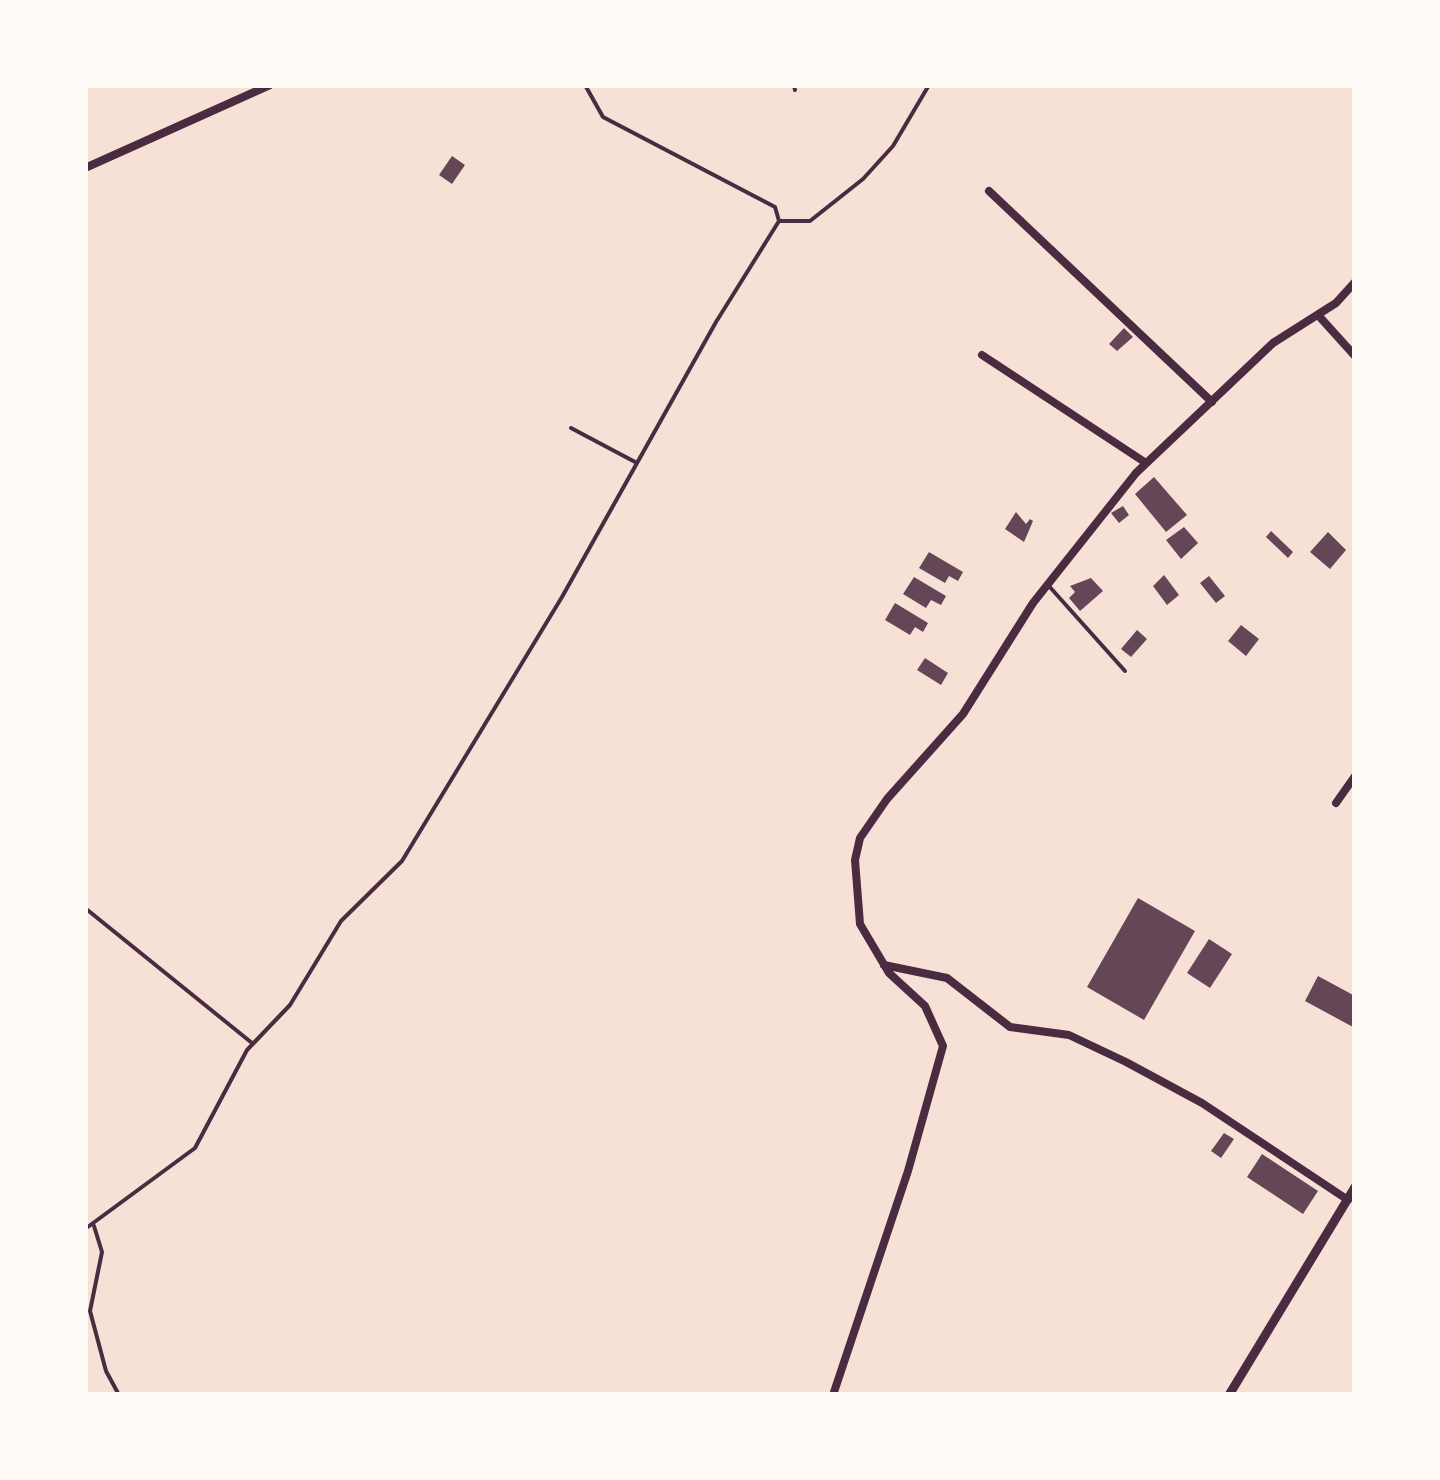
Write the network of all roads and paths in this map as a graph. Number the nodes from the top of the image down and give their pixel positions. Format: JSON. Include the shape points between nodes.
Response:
{"nodes":[{"id":1,"x":270,"y":85,"type":"edge"},
{"id":2,"x":585,"y":85,"type":"edge"},
{"id":3,"x":928,"y":85,"type":"edge"},
{"id":4,"x":85,"y":168,"type":"edge"},
{"id":5,"x":989,"y":191,"type":"dead end"},
{"id":6,"x":779,"y":221,"type":"junction"},
{"id":7,"x":1355,"y":282,"type":"edge"},
{"id":8,"x":1318,"y":315,"type":"junction"},
{"id":9,"x":982,"y":355,"type":"dead end"},
{"id":10,"x":1355,"y":356,"type":"edge"},
{"id":11,"x":1212,"y":402,"type":"junction"},
{"id":12,"x":571,"y":428,"type":"dead end"},
{"id":13,"x":1146,"y":463,"type":"junction"},
{"id":14,"x":637,"y":464,"type":"junction"},
{"id":15,"x":1048,"y":584,"type":"junction"},
{"id":16,"x":1125,"y":672,"type":"dead end"},
{"id":17,"x":1355,"y":776,"type":"edge"},
{"id":18,"x":1336,"y":803,"type":"dead end"},
{"id":19,"x":85,"y":908,"type":"edge"},
{"id":20,"x":884,"y":965,"type":"junction"},
{"id":21,"x":252,"y":1043,"type":"junction"},
{"id":22,"x":1355,"y":1188,"type":"edge"},
{"id":23,"x":1348,"y":1200,"type":"junction"},
{"id":24,"x":94,"y":1226,"type":"junction"},
{"id":25,"x":85,"y":1229,"type":"edge"},
{"id":26,"x":119,"y":1395,"type":"edge"},
{"id":27,"x":833,"y":1395,"type":"edge"},
{"id":28,"x":1228,"y":1395,"type":"edge"}],
"edges":[{"from":1,"to":4,"type":"street"},
{"from":2,"to":6,"type":"lane","via":[[603,117],[775,208]]},
{"from":3,"to":6,"type":"lane","via":[[893,146],[863,179],[810,222]]},
{"from":5,"to":11,"type":"street"},
{"from":6,"to":14,"type":"lane"},
{"from":7,"to":8,"type":"street"},
{"from":8,"to":10,"type":"street"},
{"from":8,"to":11,"type":"street","via":[[1272,344]]},
{"from":9,"to":13,"type":"street"},
{"from":11,"to":13,"type":"street"},
{"from":12,"to":14,"type":"lane"},
{"from":13,"to":15,"type":"street"},
{"from":14,"to":21,"type":"lane","via":[[402,861],[350,912],[290,1005]]},
{"from":15,"to":16,"type":"lane"},
{"from":15,"to":20,"type":"street","via":[[963,714],[860,838],[860,924]]},
{"from":17,"to":18,"type":"street"},
{"from":19,"to":21,"type":"lane"},
{"from":20,"to":23,"type":"street","via":[[947,978],[1010,1027],[1060,1032],[1126,1062]]},
{"from":20,"to":27,"type":"street","via":[[925,1006],[943,1046]]},
{"from":21,"to":24,"type":"lane","via":[[195,1148]]},
{"from":22,"to":23,"type":"street"},
{"from":23,"to":28,"type":"street"},
{"from":24,"to":25,"type":"lane"},
{"from":24,"to":26,"type":"lane","via":[[102,1252],[90,1311]]}]}
